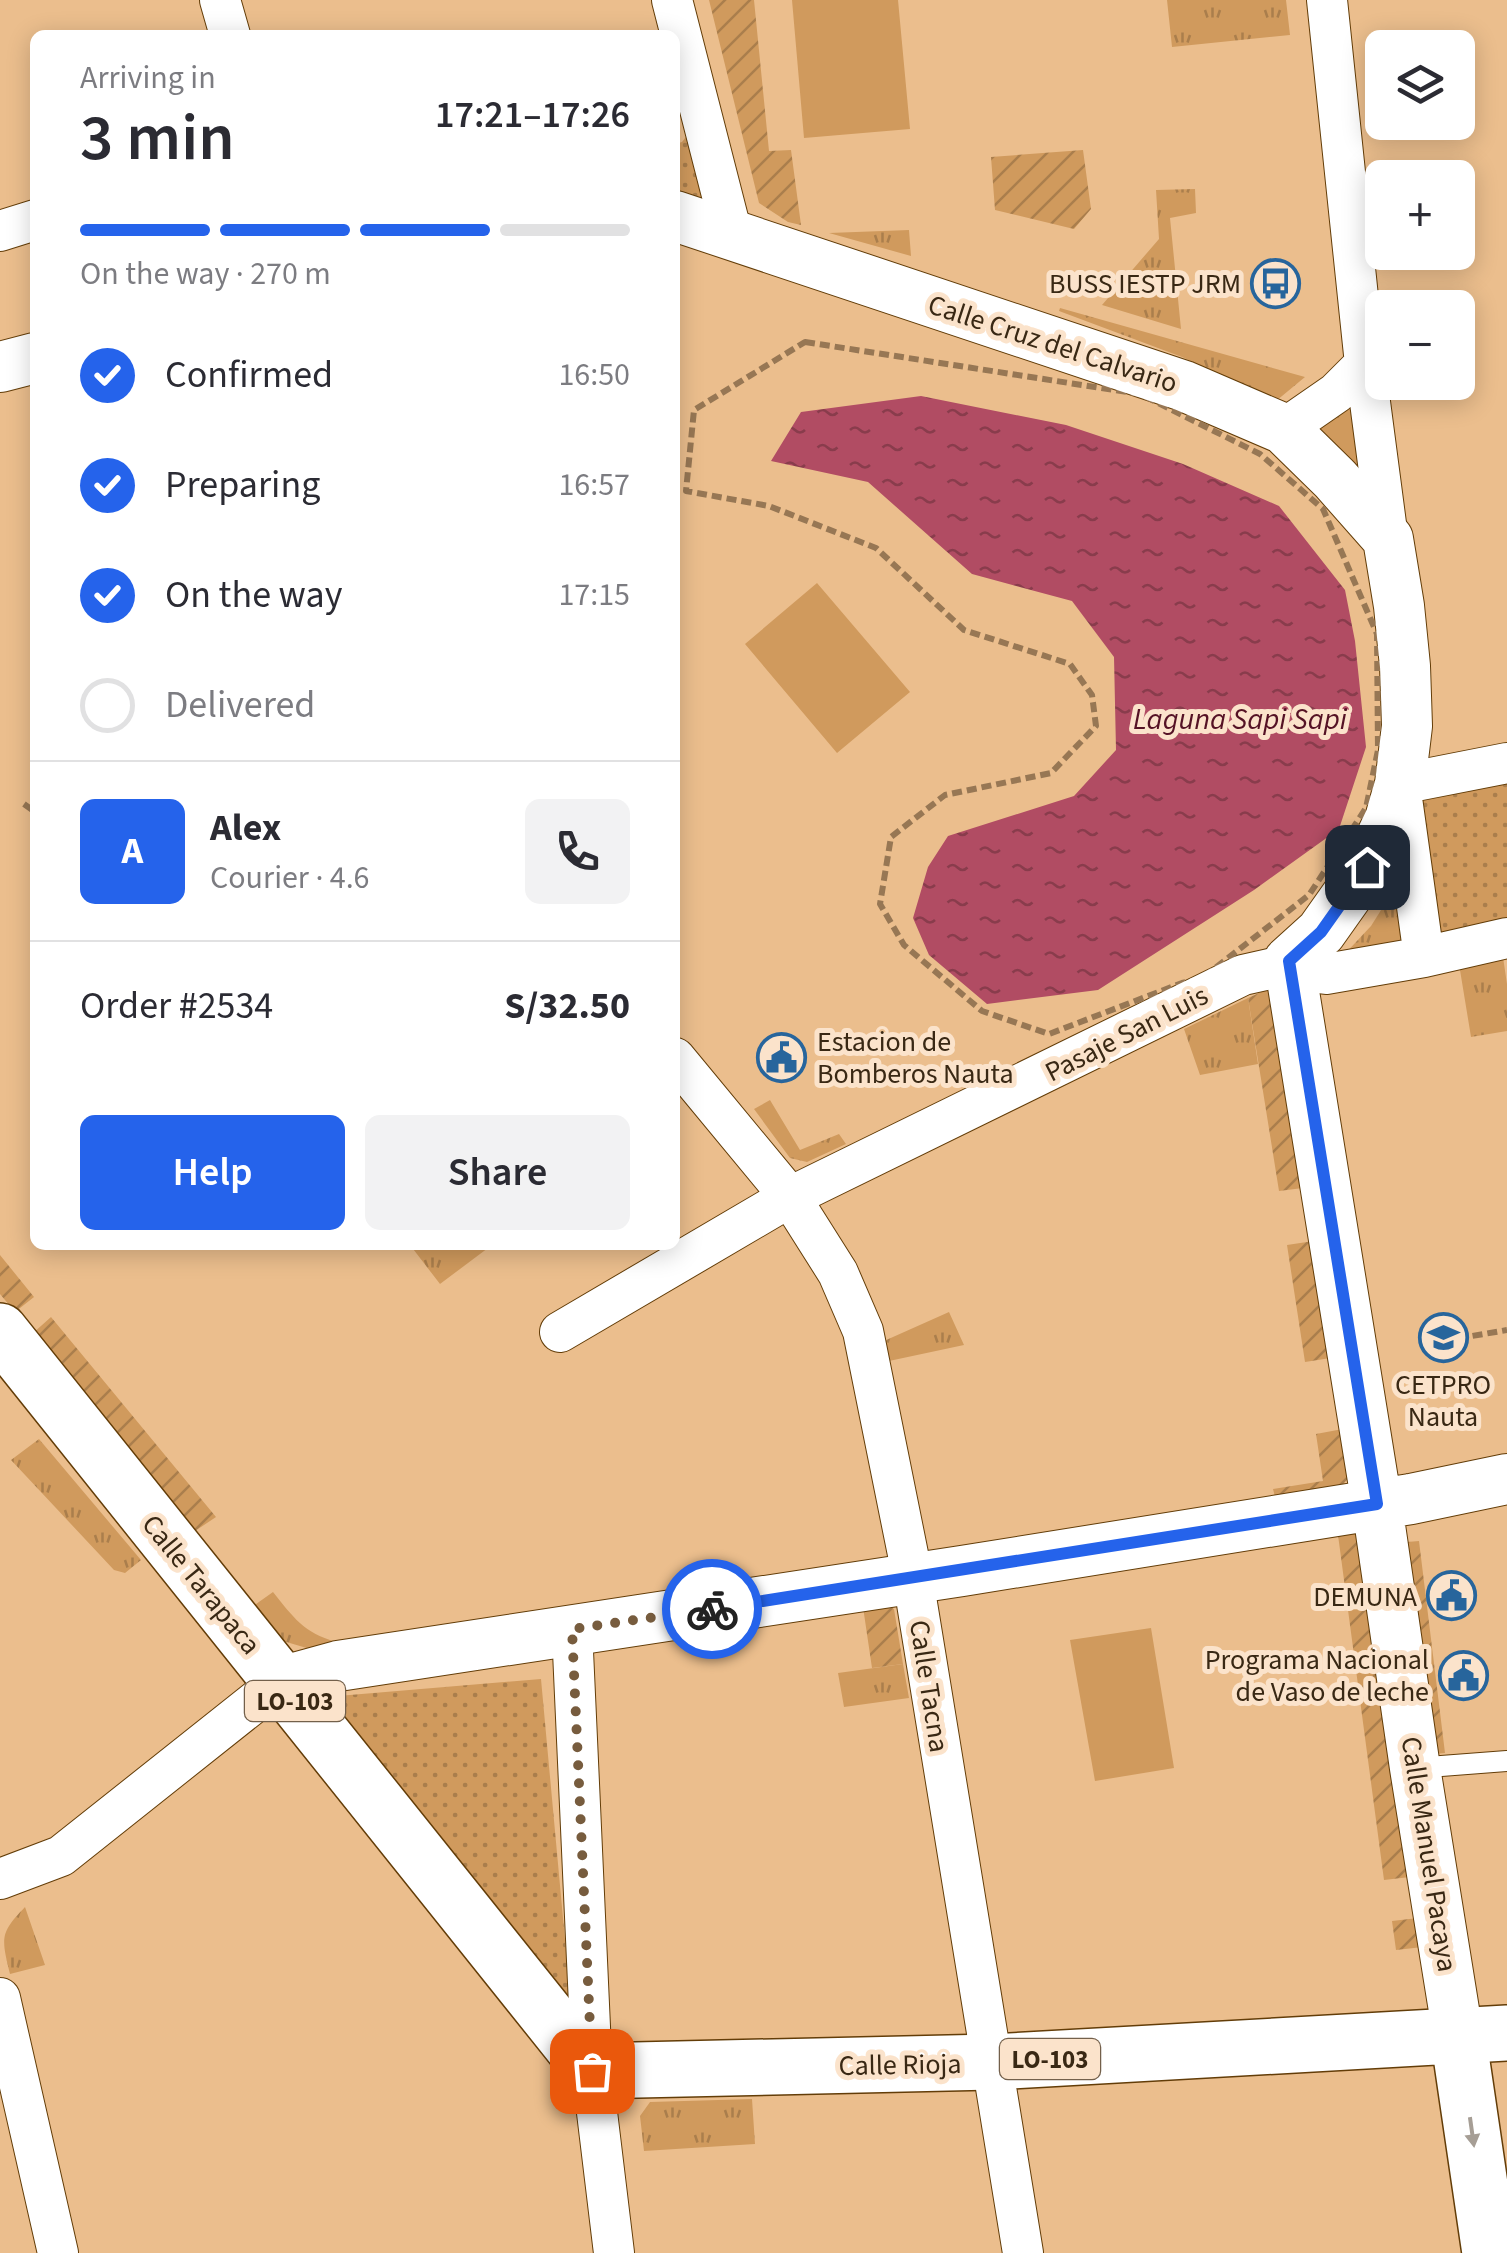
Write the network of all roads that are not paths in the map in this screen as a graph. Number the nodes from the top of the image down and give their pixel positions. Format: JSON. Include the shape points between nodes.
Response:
{"nodes":[{"id":1,"x":220,"y":0,"type":"edge"},
{"id":2,"x":672,"y":0,"type":"edge"},
{"id":3,"x":1328,"y":0,"type":"edge"},
{"id":4,"x":229,"y":30,"type":"edge"},
{"id":5,"x":680,"y":30,"type":"edge"},
{"id":6,"x":680,"y":31,"type":"edge"},
{"id":7,"x":680,"y":218,"type":"edge"},
{"id":8,"x":30,"y":222,"type":"edge"},
{"id":9,"x":0,"y":231,"type":"edge"},
{"id":10,"x":732,"y":234,"type":"junction"},
{"id":11,"x":30,"y":359,"type":"edge"},
{"id":12,"x":1364,"y":364,"type":"junction"},
{"id":13,"x":0,"y":367,"type":"edge"},
{"id":14,"x":1284,"y":430,"type":"junction"},
{"id":15,"x":1388,"y":538,"type":"junction"},
{"id":16,"x":1507,"y":763,"type":"edge"},
{"id":17,"x":1400,"y":784,"type":"junction"},
{"id":18,"x":1507,"y":938,"type":"edge"},
{"id":19,"x":1424,"y":956,"type":"junction"},
{"id":20,"x":1290,"y":969,"type":"junction"},
{"id":21,"x":680,"y":1064,"type":"edge"},
{"id":22,"x":790,"y":1198,"type":"junction"},
{"id":23,"x":0,"y":1331,"type":"edge"},
{"id":24,"x":560,"y":1332,"type":"dead end"},
{"id":25,"x":1507,"y":1479,"type":"edge"},
{"id":26,"x":1377,"y":1504,"type":"junction"},
{"id":27,"x":913,"y":1578,"type":"junction"},
{"id":28,"x":572,"y":1629,"type":"junction"},
{"id":29,"x":280,"y":1682,"type":"junction"},
{"id":30,"x":1507,"y":1761,"type":"edge"},
{"id":31,"x":1416,"y":1768,"type":"junction"},
{"id":32,"x":0,"y":1878,"type":"edge"},
{"id":33,"x":0,"y":1998,"type":"edge"},
{"id":34,"x":1483,"y":2034,"type":"edge"},
{"id":35,"x":992,"y":2062,"type":"junction"},
{"id":36,"x":592,"y":2071,"type":"junction"},
{"id":37,"x":58,"y":2253,"type":"edge"},
{"id":38,"x":614,"y":2253,"type":"edge"},
{"id":39,"x":1024,"y":2253,"type":"edge"},
{"id":40,"x":1490,"y":2253,"type":"edge"}],
"edges":[{"from":1,"to":4,"type":"street"},
{"from":2,"to":5,"type":"street"},
{"from":3,"to":12,"type":"street"},
{"from":6,"to":10,"type":"street"},
{"from":7,"to":10,"type":"street","name":"Calle Cruz del Calvario"},
{"from":8,"to":9,"type":"street"},
{"from":10,"to":14,"type":"street","name":"Calle Cruz del Calvario","via":[[1184,386]]},
{"from":11,"to":13,"type":"street"},
{"from":12,"to":14,"type":"street"},
{"from":12,"to":15,"type":"street"},
{"from":14,"to":15,"type":"street","name":"Calle Cruz del Calvario"},
{"from":15,"to":17,"type":"street","via":[[1406,680]]},
{"from":16,"to":17,"type":"street"},
{"from":17,"to":19,"type":"street"},
{"from":17,"to":20,"type":"street","via":[[1367,867],[1321,932],[1289,961]]},
{"from":18,"to":19,"type":"street","name":"Pasaje San Luis"},
{"from":19,"to":20,"type":"street","name":"Pasaje San Luis","via":[[1326,974]]},
{"from":20,"to":22,"type":"street","name":"Pasaje San Luis","via":[[1243,975]]},
{"from":20,"to":26,"type":"street","name":"Calle Manuel Pacaya"},
{"from":21,"to":22,"type":"street","name":"Calle Tacna"},
{"from":22,"to":24,"type":"street","name":"Pasaje San Luis"},
{"from":22,"to":27,"type":"street","name":"Calle Tacna","via":[[838,1273],[863,1332]]},
{"from":23,"to":29,"type":"main road","name":"Calle Tarapaca","number":"LO-103"},
{"from":25,"to":26,"type":"street"},
{"from":26,"to":27,"type":"street"},
{"from":26,"to":31,"type":"street","name":"Calle Manuel Pacaya"},
{"from":27,"to":28,"type":"street"},
{"from":27,"to":35,"type":"street","name":"Calle Tacna"},
{"from":28,"to":29,"type":"street","via":[[338,1666]]},
{"from":28,"to":36,"type":"street"},
{"from":29,"to":32,"type":"street","via":[[61,1856]]},
{"from":29,"to":36,"type":"main road","name":"Calle Tarapaca","number":"LO-103"},
{"from":30,"to":31,"type":"lane"},
{"from":31,"to":34,"type":"street","name":"Calle Manuel Pacaya"},
{"from":33,"to":37,"type":"street"},
{"from":34,"to":35,"type":"main road","name":"Calle Rioja","number":"LO-103"},
{"from":34,"to":40,"type":"main road","name":"Calle Manuel Pacaya","one_way":true},
{"from":35,"to":36,"type":"main road","name":"Calle Rioja","number":"LO-103"},
{"from":35,"to":39,"type":"street","name":"Calle Tacna"},
{"from":36,"to":38,"type":"street"}]}
